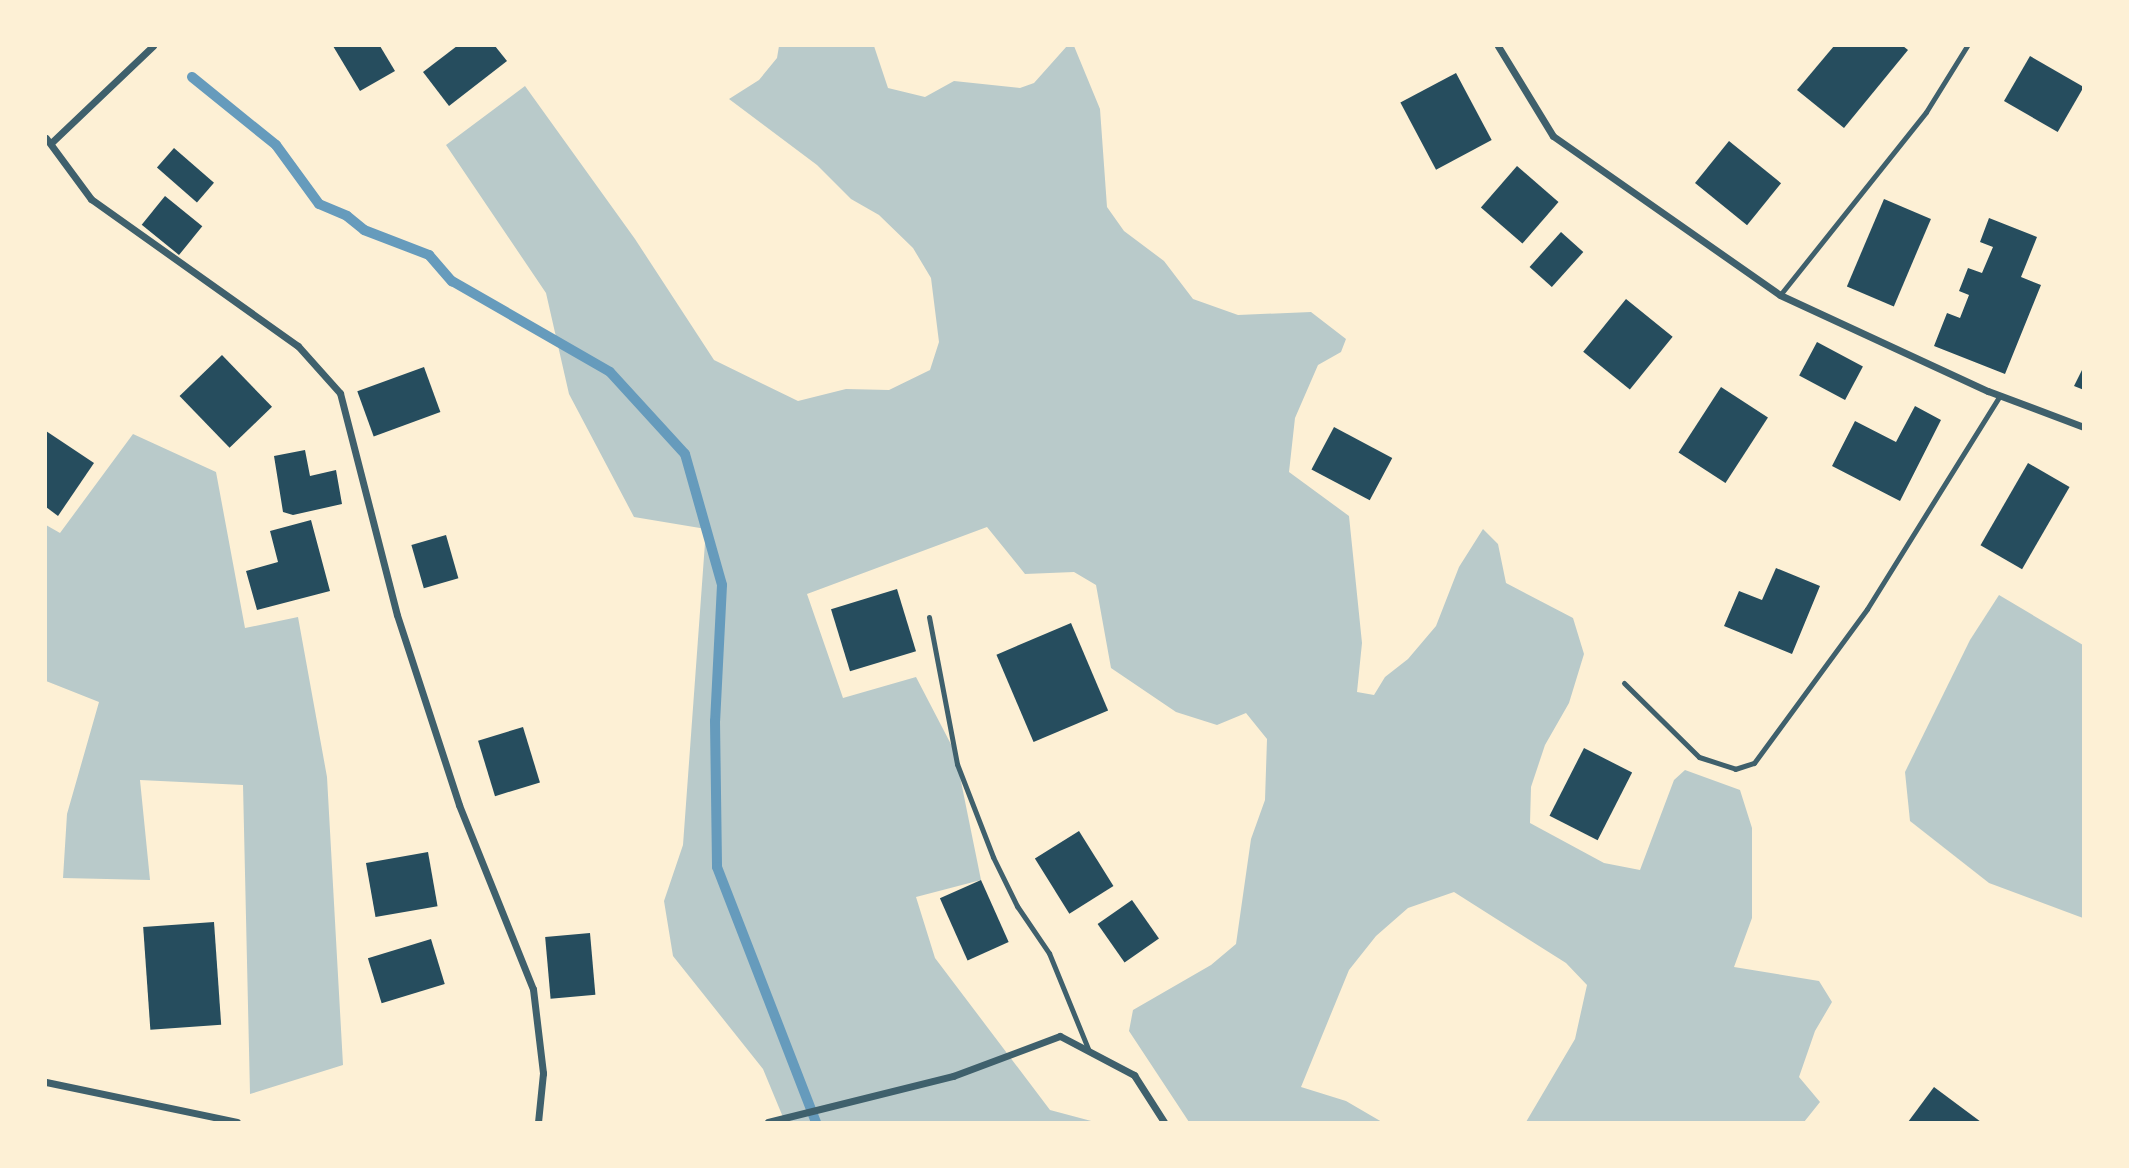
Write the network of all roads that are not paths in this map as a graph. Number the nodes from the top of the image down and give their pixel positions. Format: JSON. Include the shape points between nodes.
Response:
{"nodes":[{"id":1,"x":153,"y":46,"type":"edge"},
{"id":2,"x":1498,"y":46,"type":"edge"},
{"id":3,"x":1968,"y":46,"type":"edge"},
{"id":4,"x":48,"y":140,"type":"edge"},
{"id":5,"x":1780,"y":295,"type":"junction"},
{"id":6,"x":2000,"y":395,"type":"junction"},
{"id":7,"x":2084,"y":427,"type":"edge"},
{"id":8,"x":929,"y":617,"type":"dead end"},
{"id":9,"x":1624,"y":683,"type":"dead end"},
{"id":10,"x":1089,"y":1051,"type":"junction"},
{"id":11,"x":46,"y":1082,"type":"edge"},
{"id":12,"x":237,"y":1122,"type":"edge"},
{"id":13,"x":538,"y":1122,"type":"edge"},
{"id":14,"x":768,"y":1122,"type":"edge"},
{"id":15,"x":1164,"y":1122,"type":"edge"}],
"edges":[{"from":1,"to":4,"type":"street"},
{"from":2,"to":5,"type":"street","via":[[1553,136]]},
{"from":3,"to":5,"type":"lane","via":[[1926,112]]},
{"from":4,"to":13,"type":"street","via":[[91,199],[299,346],[340,393],[397,615],[459,805],[533,989],[543,1073]]},
{"from":5,"to":6,"type":"street"},
{"from":6,"to":7,"type":"street"},
{"from":6,"to":9,"type":"lane","via":[[1867,609],[1755,763],[1735,769],[1699,757]]},
{"from":8,"to":10,"type":"lane","via":[[957,764],[993,857],[1017,906],[1049,953]]},
{"from":10,"to":14,"type":"street","via":[[1060,1036],[953,1076]]},
{"from":10,"to":15,"type":"street","via":[[1133,1075]]},
{"from":11,"to":12,"type":"street"}]}
